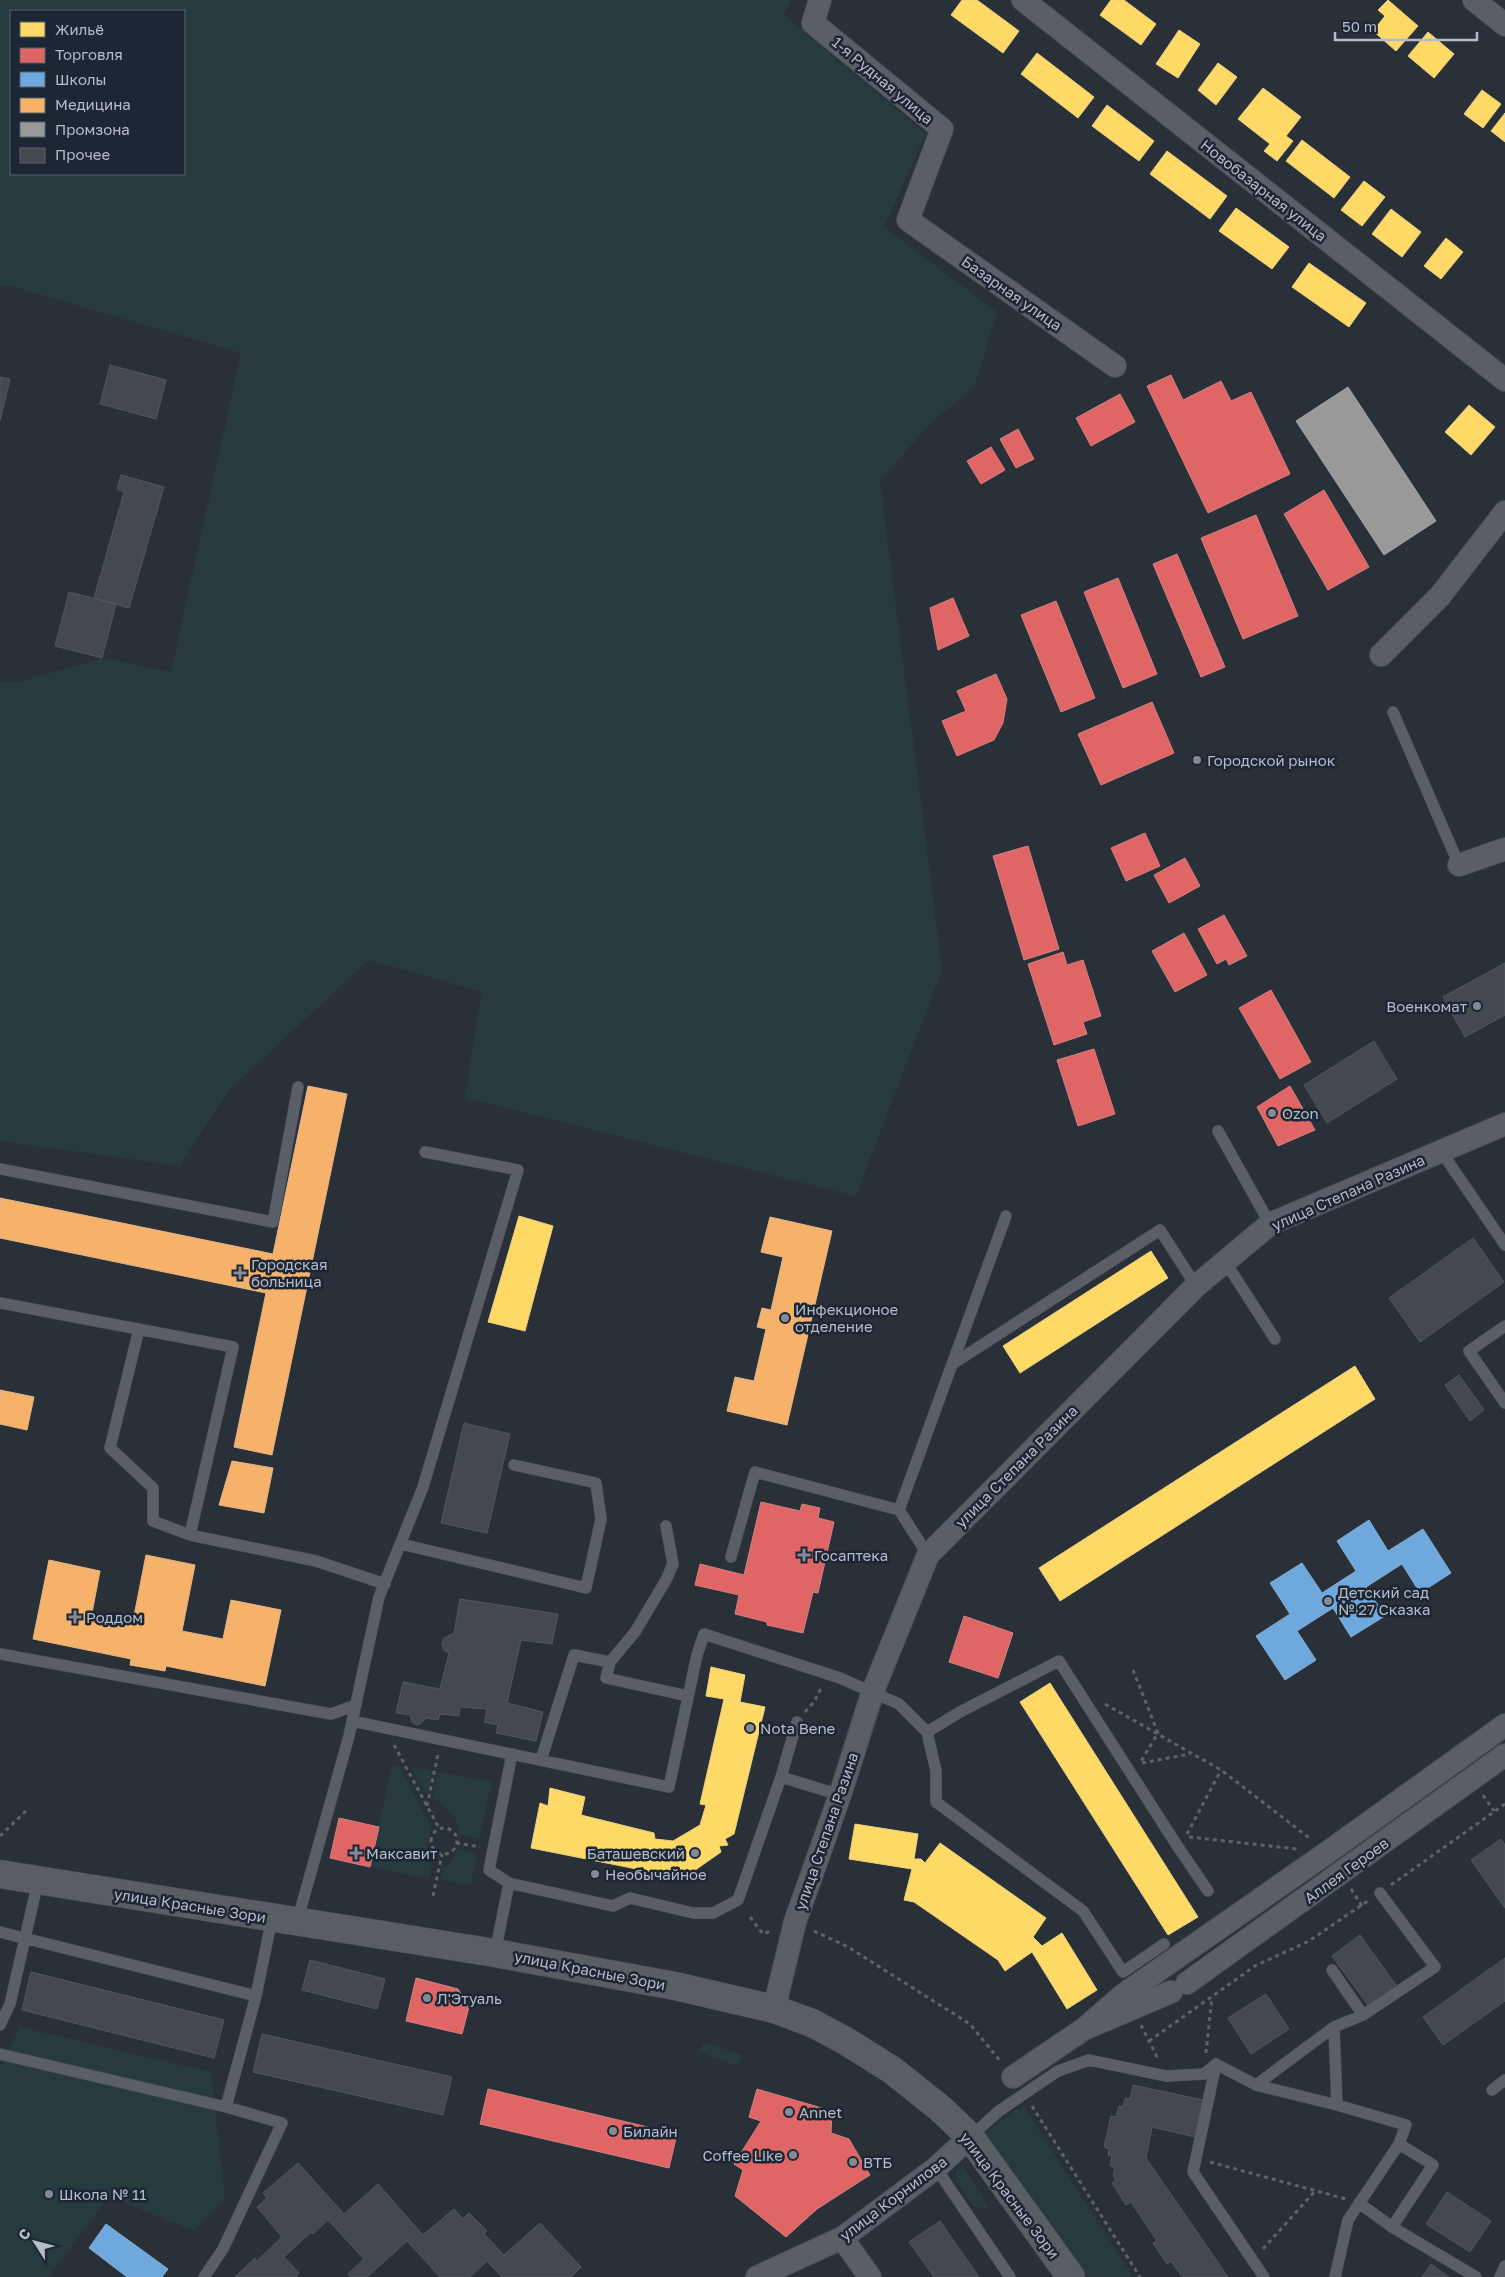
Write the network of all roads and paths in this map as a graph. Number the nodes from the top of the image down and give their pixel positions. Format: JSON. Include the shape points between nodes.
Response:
{"nodes":[{"id":1,"x":820,"y":0,"type":"edge"},
{"id":2,"x":1023,"y":0,"type":"edge"},
{"id":3,"x":1474,"y":0,"type":"edge"},
{"id":4,"x":1505,"y":25,"type":"edge"},
{"id":5,"x":908,"y":220,"type":"joint"},
{"id":6,"x":1115,"y":366,"type":"dead end"},
{"id":7,"x":1505,"y":380,"type":"edge"},
{"id":8,"x":1505,"y":512,"type":"edge"},
{"id":9,"x":1381,"y":654,"type":"dead end"},
{"id":10,"x":1393,"y":712,"type":"dead end"},
{"id":11,"x":1505,"y":849,"type":"edge"},
{"id":12,"x":1459,"y":865,"type":"joint"},
{"id":13,"x":298,"y":1087,"type":"dead end"},
{"id":14,"x":1505,"y":1124,"type":"edge"},
{"id":15,"x":1218,"y":1131,"type":"dead end"},
{"id":16,"x":1441,"y":1151,"type":"junction"},
{"id":17,"x":425,"y":1152,"type":"dead end"},
{"id":18,"x":0,"y":1169,"type":"edge"},
{"id":19,"x":1006,"y":1216,"type":"dead end"},
{"id":20,"x":1270,"y":1224,"type":"junction"},
{"id":21,"x":1505,"y":1244,"type":"edge"},
{"id":22,"x":1226,"y":1263,"type":"junction"},
{"id":23,"x":1196,"y":1286,"type":"junction"},
{"id":24,"x":0,"y":1303,"type":"edge"},
{"id":25,"x":1505,"y":1326,"type":"edge"},
{"id":26,"x":139,"y":1329,"type":"junction"},
{"id":27,"x":1275,"y":1339,"type":"dead end"},
{"id":28,"x":954,"y":1363,"type":"junction"},
{"id":29,"x":1505,"y":1403,"type":"edge"},
{"id":30,"x":514,"y":1465,"type":"dead end"},
{"id":31,"x":899,"y":1510,"type":"junction"},
{"id":32,"x":666,"y":1526,"type":"dead end"},
{"id":33,"x":190,"y":1535,"type":"junction"},
{"id":34,"x":401,"y":1544,"type":"junction"},
{"id":35,"x":928,"y":1555,"type":"junction"},
{"id":36,"x":732,"y":1557,"type":"dead end"},
{"id":37,"x":385,"y":1584,"type":"junction"},
{"id":38,"x":0,"y":1654,"type":"edge"},
{"id":39,"x":610,"y":1662,"type":"junction"},
{"id":40,"x":1133,"y":1670,"type":"dead end"},
{"id":41,"x":828,"y":1674,"type":"junction"},
{"id":42,"x":873,"y":1691,"type":"junction"},
{"id":43,"x":688,"y":1696,"type":"junction"},
{"id":44,"x":1085,"y":1699,"type":"junction"},
{"id":45,"x":356,"y":1705,"type":"junction"},
{"id":46,"x":352,"y":1721,"type":"junction"},
{"id":47,"x":797,"y":1722,"type":"joint"},
{"id":48,"x":1505,"y":1724,"type":"edge"},
{"id":49,"x":385,"y":1728,"type":"junction"},
{"id":50,"x":927,"y":1732,"type":"junction"},
{"id":51,"x":1158,"y":1733,"type":"junction"},
{"id":52,"x":441,"y":1740,"type":"junction"},
{"id":53,"x":512,"y":1754,"type":"junction"},
{"id":54,"x":1190,"y":1754,"type":"junction"},
{"id":55,"x":1505,"y":1755,"type":"edge"},
{"id":56,"x":541,"y":1760,"type":"junction"},
{"id":57,"x":1140,"y":1763,"type":"junction"},
{"id":58,"x":1129,"y":1770,"type":"junction"},
{"id":59,"x":1221,"y":1770,"type":"junction"},
{"id":60,"x":780,"y":1777,"type":"junction"},
{"id":61,"x":840,"y":1794,"type":"junction"},
{"id":62,"x":1505,"y":1804,"type":"edge"},
{"id":63,"x":427,"y":1807,"type":"junction"},
{"id":64,"x":29,"y":1808,"type":"dead end"},
{"id":65,"x":439,"y":1828,"type":"junction"},
{"id":66,"x":0,"y":1836,"type":"edge"},
{"id":67,"x":456,"y":1843,"type":"junction"},
{"id":68,"x":493,"y":1849,"type":"junction"},
{"id":69,"x":1328,"y":1852,"type":"junction"},
{"id":70,"x":442,"y":1854,"type":"junction"},
{"id":71,"x":0,"y":1874,"type":"edge"},
{"id":72,"x":1342,"y":1874,"type":"junction"},
{"id":73,"x":38,"y":1881,"type":"junction"},
{"id":74,"x":509,"y":1883,"type":"junction"},
{"id":75,"x":1208,"y":1891,"type":"dead end"},
{"id":76,"x":1380,"y":1892,"type":"junction"},
{"id":77,"x":433,"y":1896,"type":"dead end"},
{"id":78,"x":1362,"y":1906,"type":"junction"},
{"id":79,"x":750,"y":1917,"type":"dead end"},
{"id":80,"x":284,"y":1920,"type":"junction"},
{"id":81,"x":795,"y":1922,"type":"junction"},
{"id":82,"x":0,"y":1932,"type":"edge"},
{"id":83,"x":26,"y":1938,"type":"junction"},
{"id":84,"x":1164,"y":1944,"type":"dead end"},
{"id":85,"x":495,"y":1953,"type":"junction"},
{"id":86,"x":1332,"y":1970,"type":"dead end"},
{"id":87,"x":256,"y":1996,"type":"junction"},
{"id":88,"x":1212,"y":1997,"type":"junction"},
{"id":89,"x":774,"y":2009,"type":"junction"},
{"id":90,"x":1133,"y":2010,"type":"junction"},
{"id":91,"x":1363,"y":2015,"type":"junction"},
{"id":92,"x":0,"y":2026,"type":"edge"},
{"id":93,"x":1334,"y":2027,"type":"junction"},
{"id":94,"x":1084,"y":2029,"type":"junction"},
{"id":95,"x":1149,"y":2041,"type":"junction"},
{"id":96,"x":0,"y":2054,"type":"edge"},
{"id":97,"x":1216,"y":2064,"type":"junction"},
{"id":98,"x":1204,"y":2074,"type":"junction"},
{"id":99,"x":1166,"y":2076,"type":"junction"},
{"id":100,"x":1505,"y":2080,"type":"edge"},
{"id":101,"x":1256,"y":2085,"type":"junction"},
{"id":102,"x":1019,"y":2086,"type":"junction"},
{"id":103,"x":1492,"y":2090,"type":"dead end"},
{"id":104,"x":1337,"y":2105,"type":"junction"},
{"id":105,"x":226,"y":2107,"type":"junction"},
{"id":106,"x":970,"y":2137,"type":"junction"},
{"id":107,"x":1399,"y":2144,"type":"junction"},
{"id":108,"x":1196,"y":2158,"type":"junction"},
{"id":109,"x":936,"y":2168,"type":"junction"},
{"id":110,"x":1315,"y":2191,"type":"junction"},
{"id":111,"x":1359,"y":2203,"type":"junction"},
{"id":112,"x":1392,"y":2227,"type":"junction"},
{"id":113,"x":842,"y":2238,"type":"junction"},
{"id":114,"x":1253,"y":2261,"type":"junction"},
{"id":115,"x":1505,"y":2266,"type":"edge"},
{"id":116,"x":204,"y":2277,"type":"edge"},
{"id":117,"x":757,"y":2277,"type":"edge"},
{"id":118,"x":870,"y":2277,"type":"edge"},
{"id":119,"x":1010,"y":2277,"type":"edge"},
{"id":120,"x":1071,"y":2277,"type":"edge"},
{"id":121,"x":1140,"y":2277,"type":"edge"},
{"id":122,"x":1264,"y":2277,"type":"edge"},
{"id":123,"x":1335,"y":2277,"type":"edge"},
{"id":124,"x":1476,"y":2277,"type":"edge"},
{"id":125,"x":1500,"y":2277,"type":"edge"}],
"edges":[{"from":1,"to":5,"type":"street","name":"1-я Рудная улица","via":[[813,23],[942,130]]},
{"from":2,"to":7,"type":"street","name":"Новобазарная улица"},
{"from":3,"to":4,"type":"street"},
{"from":5,"to":6,"type":"street","name":"Базарная улица"},
{"from":8,"to":9,"type":"street","via":[[1440,596]]},
{"from":10,"to":12,"type":"lane"},
{"from":11,"to":12,"type":"street"},
{"from":13,"to":18,"type":"lane","via":[[273,1222]]},
{"from":14,"to":16,"type":"street","name":"улица Степана Разина"},
{"from":15,"to":20,"type":"lane"},
{"from":16,"to":20,"type":"street","name":"улица Степана Разина"},
{"from":16,"to":21,"type":"lane"},
{"from":17,"to":34,"type":"lane","via":[[518,1170],[423,1488]]},
{"from":19,"to":28,"type":"lane"},
{"from":20,"to":22,"type":"street","name":"улица Степана Разина"},
{"from":22,"to":23,"type":"street","name":"улица Степана Разина"},
{"from":22,"to":27,"type":"lane"},
{"from":23,"to":28,"type":"lane","via":[[1160,1230]]},
{"from":23,"to":35,"type":"street","name":"улица Степана Разина"},
{"from":24,"to":26,"type":"lane"},
{"from":25,"to":29,"type":"lane","via":[[1469,1352]]},
{"from":26,"to":33,"type":"lane","via":[[110,1448],[153,1488],[153,1521]]},
{"from":26,"to":33,"type":"lane","via":[[233,1347]]},
{"from":28,"to":31,"type":"lane"},
{"from":30,"to":34,"type":"lane","via":[[596,1483],[601,1519],[586,1588]]},
{"from":31,"to":35,"type":"lane"},
{"from":31,"to":36,"type":"lane","via":[[755,1472]]},
{"from":32,"to":39,"type":"lane","via":[[673,1564],[635,1632]]},
{"from":33,"to":37,"type":"lane","via":[[316,1561]]},
{"from":34,"to":37,"type":"lane"},
{"from":35,"to":42,"type":"street","name":"улица Степана Разина"},
{"from":37,"to":45,"type":"lane","via":[[379,1597]]},
{"from":38,"to":45,"type":"lane","via":[[331,1714]]},
{"from":39,"to":43,"type":"lane","via":[[606,1678]]},
{"from":39,"to":56,"type":"lane","via":[[574,1655]]},
{"from":40,"to":51,"type":"path"},
{"from":41,"to":42,"type":"lane"},
{"from":41,"to":43,"type":"lane","via":[[704,1634]]},
{"from":41,"to":47,"type":"path","via":[[814,1702]]},
{"from":42,"to":50,"type":"lane","via":[[899,1704]]},
{"from":42,"to":61,"type":"street","name":"улица Степана Разина"},
{"from":43,"to":56,"type":"lane","via":[[669,1787]]},
{"from":44,"to":50,"type":"lane","via":[[1059,1661]]},
{"from":44,"to":51,"type":"path","via":[[1100,1701]]},
{"from":44,"to":58,"type":"lane"},
{"from":45,"to":46,"type":"lane"},
{"from":46,"to":49,"type":"lane"},
{"from":46,"to":80,"type":"lane"},
{"from":47,"to":60,"type":"lane"},
{"from":48,"to":69,"type":"street"},
{"from":49,"to":52,"type":"lane"},
{"from":49,"to":63,"type":"path"},
{"from":50,"to":84,"type":"lane","via":[[936,1771],[936,1802],[1083,1911],[1124,1972]]},
{"from":51,"to":54,"type":"path"},
{"from":51,"to":57,"type":"path"},
{"from":52,"to":53,"type":"lane"},
{"from":52,"to":63,"type":"path"},
{"from":53,"to":56,"type":"lane"},
{"from":53,"to":68,"type":"lane"},
{"from":54,"to":57,"type":"path"},
{"from":54,"to":59,"type":"path"},
{"from":55,"to":72,"type":"street","name":"Аллея Героев"},
{"from":57,"to":58,"type":"path"},
{"from":58,"to":75,"type":"lane"},
{"from":59,"to":69,"type":"path"},
{"from":59,"to":69,"type":"path","via":[[1186,1837]]},
{"from":60,"to":61,"type":"lane"},
{"from":60,"to":74,"type":"lane","via":[[738,1900],[713,1913],[693,1913],[630,1898],[613,1906]]},
{"from":61,"to":81,"type":"street","name":"улица Степана Разина"},
{"from":62,"to":76,"type":"path"},
{"from":63,"to":65,"type":"path"},
{"from":64,"to":66,"type":"path"},
{"from":65,"to":67,"type":"path","via":[[448,1827]]},
{"from":65,"to":70,"type":"path","via":[[432,1835],[432,1845]]},
{"from":67,"to":68,"type":"path"},
{"from":67,"to":70,"type":"path","via":[[448,1853]]},
{"from":68,"to":74,"type":"lane","via":[[489,1870]]},
{"from":69,"to":94,"type":"street","via":[[1123,1996]]},
{"from":70,"to":77,"type":"path"},
{"from":71,"to":73,"type":"main road","name":"улица Красные Зори"},
{"from":72,"to":78,"type":"path"},
{"from":72,"to":90,"type":"street","name":"Аллея Героев","via":[[1179,1988]]},
{"from":73,"to":80,"type":"main road","name":"улица Красные Зори"},
{"from":73,"to":83,"type":"lane"},
{"from":74,"to":85,"type":"lane"},
{"from":76,"to":78,"type":"path"},
{"from":76,"to":91,"type":"lane","via":[[1435,1967]]},
{"from":78,"to":88,"type":"path","via":[[1309,1941],[1255,1966]]},
{"from":79,"to":81,"type":"path","via":[[763,1934]]},
{"from":80,"to":85,"type":"main road","name":"улица Красные Зори"},
{"from":80,"to":87,"type":"lane"},
{"from":81,"to":89,"type":"street","name":"улица Степана Разина"},
{"from":81,"to":102,"type":"path","via":[[848,1947],[970,2024]]},
{"from":82,"to":83,"type":"lane"},
{"from":83,"to":87,"type":"lane"},
{"from":83,"to":92,"type":"lane","via":[[10,2004]]},
{"from":85,"to":89,"type":"main road","name":"улица Красные Зори","via":[[675,1986]]},
{"from":86,"to":91,"type":"lane"},
{"from":87,"to":105,"type":"lane"},
{"from":88,"to":95,"type":"path"},
{"from":88,"to":98,"type":"path"},
{"from":89,"to":106,"type":"main road","name":"улица Красные Зори","via":[[820,2027],[892,2070]]},
{"from":90,"to":94,"type":"street","name":"Аллея Героев"},
{"from":90,"to":95,"type":"path"},
{"from":91,"to":93,"type":"lane"},
{"from":93,"to":101,"type":"lane"},
{"from":93,"to":104,"type":"lane"},
{"from":94,"to":102,"type":"street"},
{"from":95,"to":99,"type":"path"},
{"from":96,"to":105,"type":"lane"},
{"from":97,"to":98,"type":"lane"},
{"from":97,"to":101,"type":"lane"},
{"from":97,"to":108,"type":"lane"},
{"from":98,"to":99,"type":"lane"},
{"from":99,"to":102,"type":"lane","via":[[1089,2060]]},
{"from":100,"to":103,"type":"lane"},
{"from":101,"to":104,"type":"lane"},
{"from":102,"to":106,"type":"lane","via":[[999,2112]]},
{"from":102,"to":121,"type":"path"},
{"from":104,"to":107,"type":"lane","via":[[1406,2126]]},
{"from":105,"to":116,"type":"lane","via":[[282,2123],[224,2249]]},
{"from":106,"to":109,"type":"street","name":"улица Корнилова"},
{"from":106,"to":120,"type":"main road","name":"улица Красные Зори"},
{"from":107,"to":111,"type":"lane"},
{"from":107,"to":112,"type":"lane","via":[[1434,2165]]},
{"from":108,"to":110,"type":"path"},
{"from":108,"to":114,"type":"lane","via":[[1193,2172]]},
{"from":109,"to":113,"type":"street","name":"улица Корнилова"},
{"from":109,"to":119,"type":"lane"},
{"from":110,"to":111,"type":"path"},
{"from":110,"to":114,"type":"path"},
{"from":111,"to":112,"type":"lane"},
{"from":111,"to":123,"type":"lane","via":[[1348,2220]]},
{"from":112,"to":124,"type":"lane"},
{"from":113,"to":117,"type":"street","name":"улица Корнилова"},
{"from":113,"to":118,"type":"street"},
{"from":114,"to":122,"type":"lane"},
{"from":115,"to":125,"type":"lane"}]}
